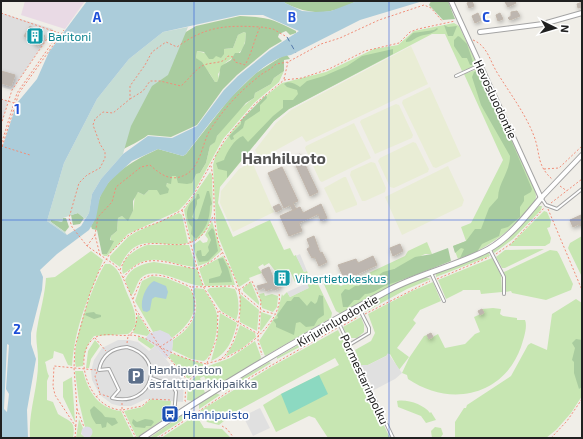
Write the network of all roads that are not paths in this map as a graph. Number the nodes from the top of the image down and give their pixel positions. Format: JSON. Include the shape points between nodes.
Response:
{"nodes":[{"id":1,"x":451,"y":1,"type":"edge"},
{"id":2,"x":582,"y":13,"type":"edge"},
{"id":3,"x":480,"y":32,"type":"road end"},
{"id":4,"x":480,"y":65,"type":"junction"},
{"id":5,"x":456,"y":76,"type":"dead end"},
{"id":6,"x":582,"y":156,"type":"edge"},
{"id":7,"x":582,"y":189,"type":"edge"},
{"id":8,"x":541,"y":198,"type":"junction"},
{"id":9,"x":489,"y":248,"type":"junction"},
{"id":10,"x":431,"y":272,"type":"junction"},
{"id":11,"x":504,"y":294,"type":"dead end"},
{"id":12,"x":444,"y":301,"type":"dead end"},
{"id":13,"x":359,"y":307,"type":"junction"},
{"id":14,"x":337,"y":319,"type":"junction"},
{"id":15,"x":349,"y":345,"type":"junction"},
{"id":16,"x":151,"y":378,"type":"junction"},
{"id":17,"x":174,"y":416,"type":"junction"},
{"id":18,"x":142,"y":438,"type":"edge"},
{"id":19,"x":393,"y":438,"type":"edge"}],
"edges":[{"from":1,"to":4,"type":"street","name":"Hevosluodontie"},
{"from":2,"to":3,"type":"street","via":[[543,24]]},
{"from":4,"to":5,"type":"lane"},
{"from":4,"to":8,"type":"street","name":"Hevosluodontie"},
{"from":6,"to":8,"type":"street","name":"Kirjurinluodontie"},
{"from":7,"to":8,"type":"lane","via":[[557,209],[546,205]]},
{"from":8,"to":9,"type":"street","name":"Kirjurinluodontie","via":[[511,232]]},
{"from":9,"to":10,"type":"street","name":"Kirjurinluodontie"},
{"from":9,"to":11,"type":"lane","via":[[504,277]]},
{"from":10,"to":12,"type":"lane"},
{"from":10,"to":13,"type":"street","name":"Kirjurinluodontie","via":[[392,288]]},
{"from":13,"to":14,"type":"street","name":"Kirjurinluodontie"},
{"from":13,"to":15,"type":"lane","via":[[369,333]]},
{"from":14,"to":15,"type":"lane","name":"Pormestarinpolku"},
{"from":14,"to":17,"type":"street","name":"Kirjurinluodontie"},
{"from":15,"to":19,"type":"lane","name":"Pormestarinpolku"},
{"from":16,"to":16,"type":"lane","via":[[148,386],[134,398],[112,398],[119,390],[109,368],[98,370],[108,353],[127,347],[139,352],[148,360]]},
{"from":16,"to":17,"type":"lane","via":[[173,386],[176,392]]},
{"from":17,"to":18,"type":"street","name":"Kirjurinluodontie"}]}
